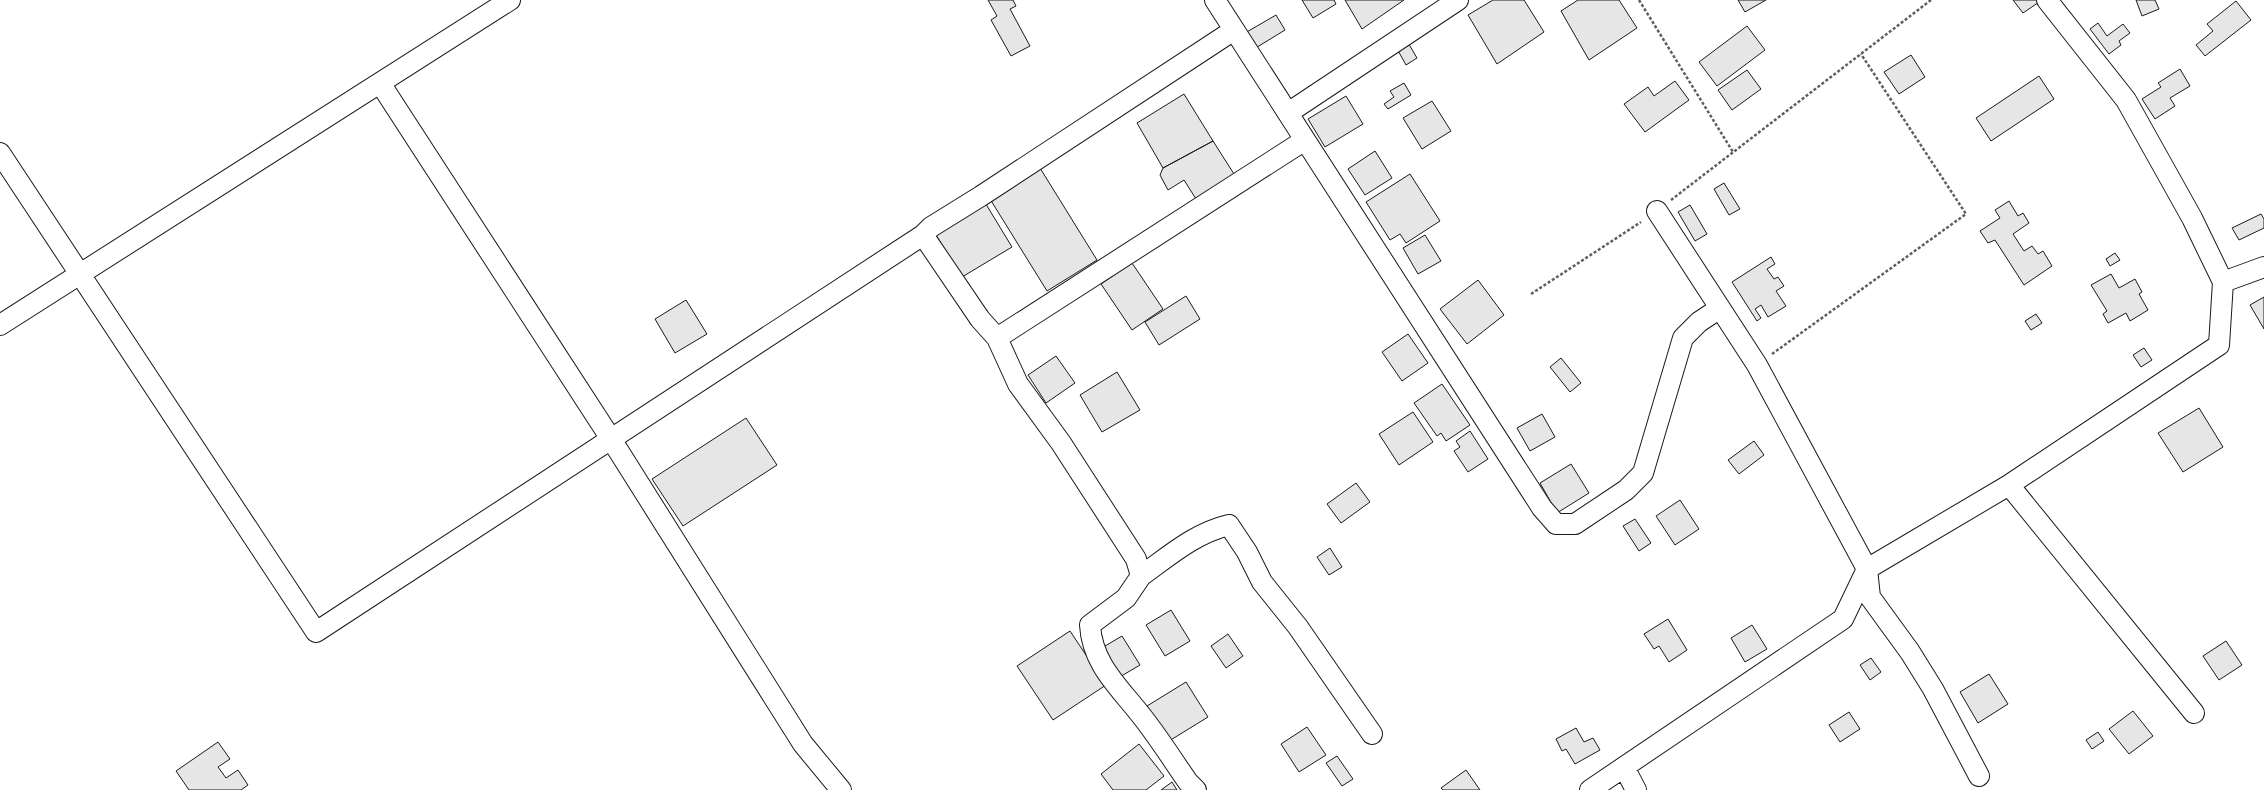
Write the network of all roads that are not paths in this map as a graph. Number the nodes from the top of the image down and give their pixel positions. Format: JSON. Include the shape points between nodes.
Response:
{"nodes":[{"id":1,"x":510,"y":0,"type":"edge"},
{"id":2,"x":1215,"y":0,"type":"edge"},
{"id":3,"x":1458,"y":0,"type":"edge"},
{"id":4,"x":2047,"y":0,"type":"edge"},
{"id":5,"x":1234,"y":30,"type":"junction"},
{"id":6,"x":380,"y":83,"type":"junction"},
{"id":7,"x":1288,"y":113,"type":"junction"},
{"id":8,"x":1305,"y":140,"type":"junction"},
{"id":9,"x":0,"y":153,"type":"edge"},
{"id":10,"x":1657,"y":211,"type":"road end"},
{"id":11,"x":923,"y":235,"type":"junction"},
{"id":12,"x":2264,"y":267,"type":"edge"},
{"id":13,"x":80,"y":274,"type":"junction"},
{"id":14,"x":2223,"y":282,"type":"junction"},
{"id":15,"x":1720,"y":308,"type":"junction"},
{"id":16,"x":0,"y":325,"type":"edge"},
{"id":17,"x":997,"y":338,"type":"junction"},
{"id":18,"x":610,"y":439,"type":"junction"},
{"id":19,"x":2009,"y":485,"type":"junction"},
{"id":20,"x":1867,"y":569,"type":"junction"},
{"id":21,"x":1141,"y":576,"type":"junction"},
{"id":22,"x":2194,"y":713,"type":"dead end"},
{"id":23,"x":1372,"y":734,"type":"dead end"},
{"id":24,"x":1624,"y":767,"type":"junction"},
{"id":25,"x":1979,"y":776,"type":"dead end"},
{"id":26,"x":841,"y":790,"type":"edge"},
{"id":27,"x":1196,"y":790,"type":"edge"},
{"id":28,"x":1590,"y":790,"type":"edge"},
{"id":29,"x":1636,"y":790,"type":"edge"}],
"edges":[{"from":1,"to":6,"type":"street"},
{"from":2,"to":5,"type":"street"},
{"from":3,"to":7,"type":"street"},
{"from":4,"to":14,"type":"street","via":[[2126,100],[2192,218]]},
{"from":5,"to":7,"type":"street"},
{"from":5,"to":11,"type":"street","via":[[931,227]]},
{"from":6,"to":13,"type":"street"},
{"from":6,"to":18,"type":"street"},
{"from":7,"to":8,"type":"street"},
{"from":8,"to":15,"type":"street","via":[[1542,508],[1556,524],[1575,524],[1626,490],[1643,473],[1683,338],[1699,322]]},
{"from":8,"to":17,"type":"street"},
{"from":9,"to":13,"type":"street"},
{"from":10,"to":15,"type":"street"},
{"from":11,"to":17,"type":"street","via":[[980,319]]},
{"from":11,"to":18,"type":"street"},
{"from":12,"to":14,"type":"street"},
{"from":13,"to":16,"type":"street"},
{"from":13,"to":18,"type":"street","via":[[316,632]]},
{"from":14,"to":19,"type":"street","via":[[2219,345]]},
{"from":15,"to":20,"type":"street","via":[[1757,364]]},
{"from":17,"to":21,"type":"street","via":[[1018,384],[1061,443],[1136,559]]},
{"from":18,"to":26,"type":"street","via":[[803,744]]},
{"from":19,"to":20,"type":"street"},
{"from":19,"to":22,"type":"street"},
{"from":20,"to":24,"type":"street","via":[[1843,619]]},
{"from":20,"to":25,"type":"street","via":[[1870,597],[1933,689]]},
{"from":21,"to":23,"type":"street","via":[[1176,550],[1210,530],[1229,525],[1247,552],[1262,582],[1298,626]]},
{"from":21,"to":27,"type":"street","via":[[1126,598],[1090,625],[1090,641],[1108,676],[1140,714]]},
{"from":24,"to":28,"type":"street"},
{"from":24,"to":29,"type":"street"}]}
